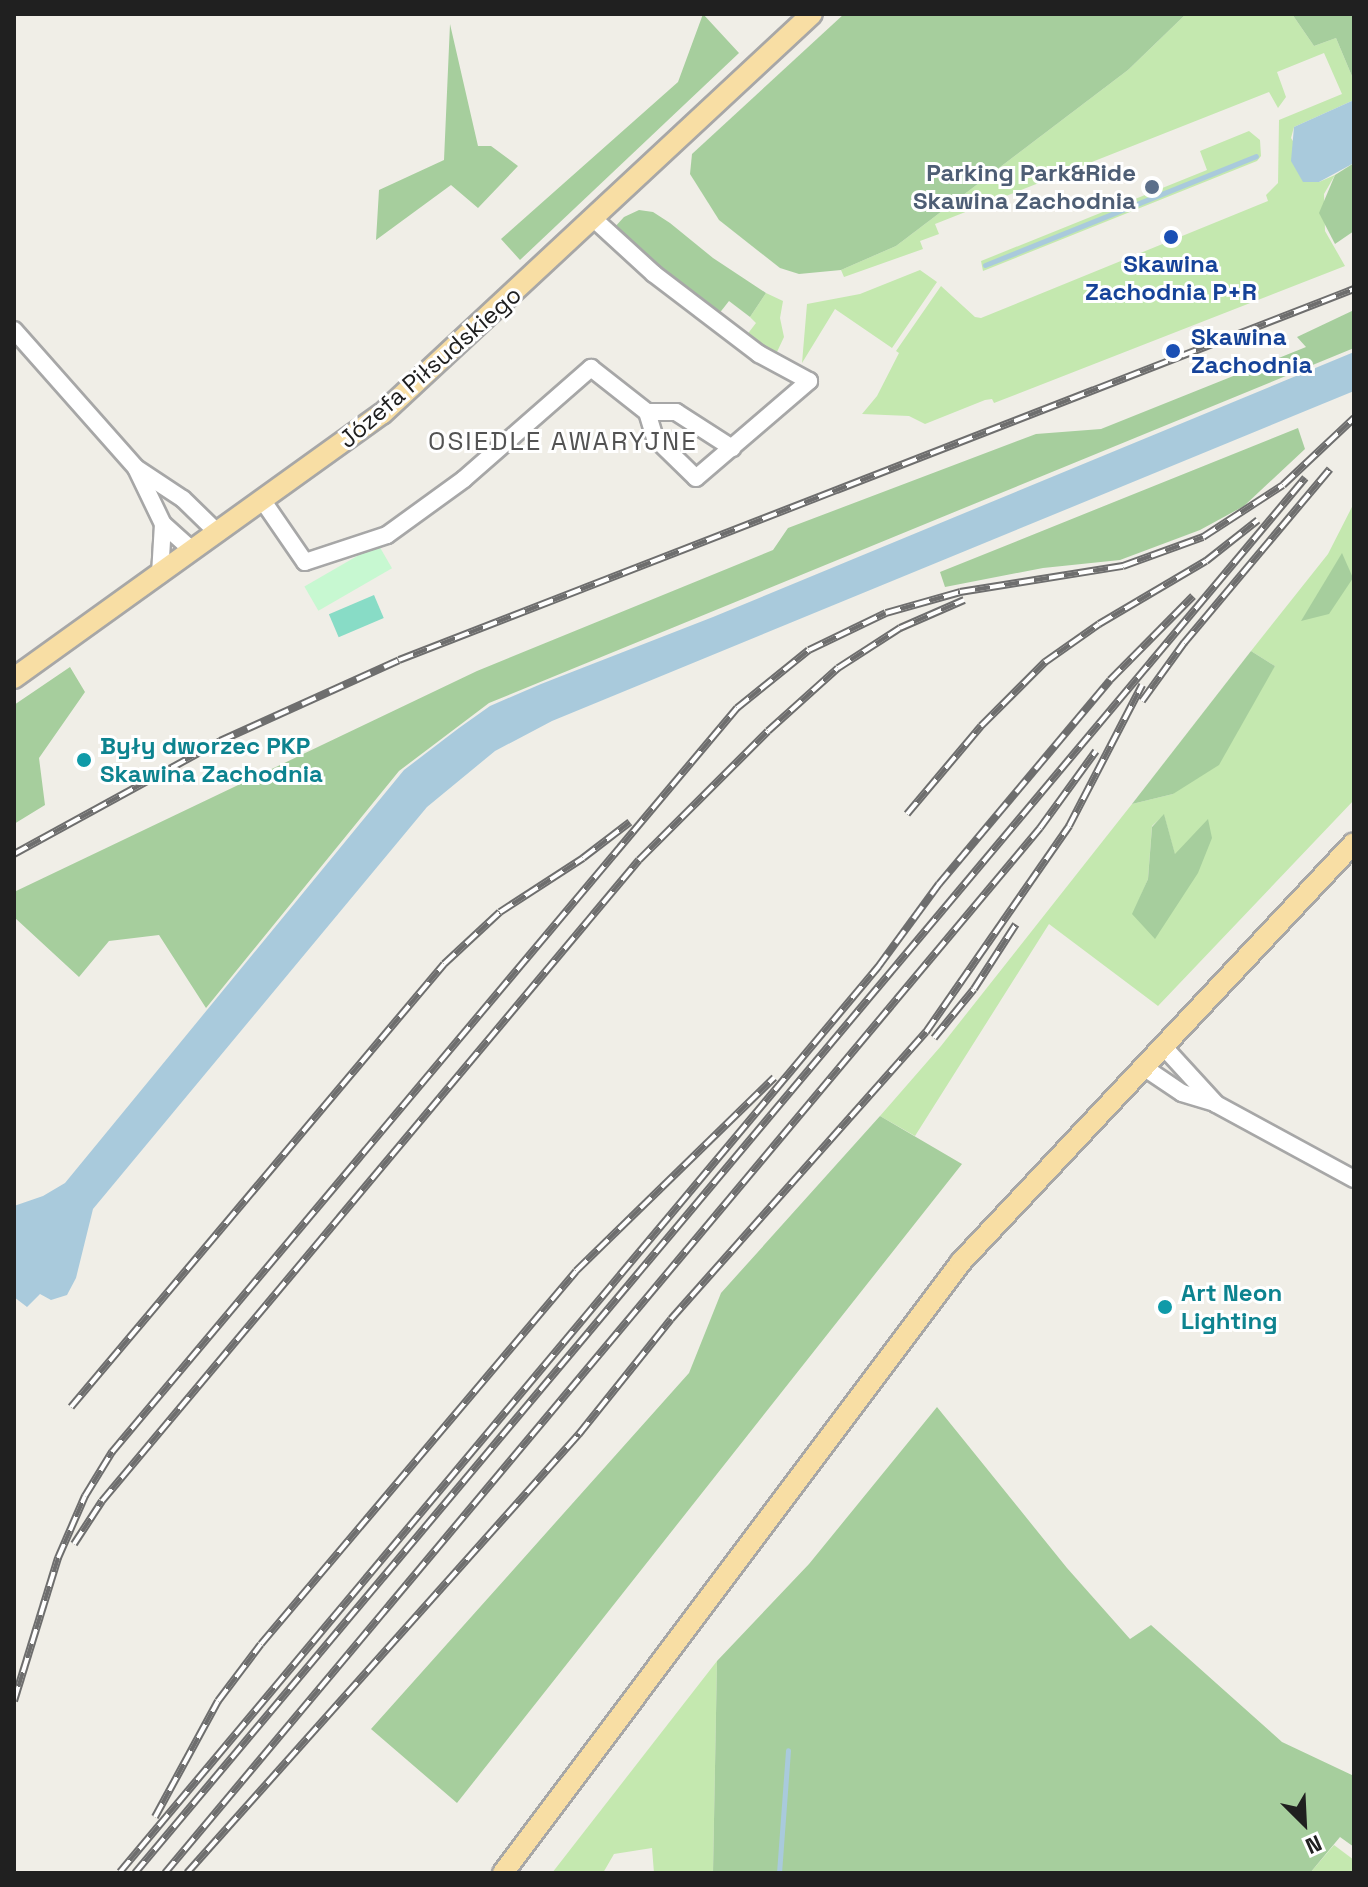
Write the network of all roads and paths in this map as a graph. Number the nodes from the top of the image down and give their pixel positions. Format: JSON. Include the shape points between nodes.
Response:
{"nodes":[{"id":1,"x":812,"y":14,"type":"edge"},
{"id":2,"x":594,"y":219,"type":"junction"},
{"id":3,"x":14,"y":330,"type":"edge"},
{"id":4,"x":647,"y":412,"type":"junction"},
{"id":5,"x":732,"y":448,"type":"junction"},
{"id":6,"x":136,"y":468,"type":"junction"},
{"id":7,"x":263,"y":501,"type":"junction"},
{"id":8,"x":163,"y":524,"type":"junction"},
{"id":9,"x":218,"y":533,"type":"junction"},
{"id":10,"x":193,"y":551,"type":"junction"},
{"id":11,"x":160,"y":575,"type":"junction"},
{"id":12,"x":14,"y":678,"type":"edge"},
{"id":13,"x":1354,"y":843,"type":"edge"},
{"id":14,"x":1162,"y":1045,"type":"junction"},
{"id":15,"x":1142,"y":1066,"type":"junction"},
{"id":16,"x":1216,"y":1104,"type":"junction"},
{"id":17,"x":1354,"y":1179,"type":"edge"},
{"id":18,"x":503,"y":1873,"type":"edge"}],
"edges":[{"from":1,"to":2,"type":"main road","name":"Józefa Piłsudskiego"},
{"from":2,"to":5,"type":"street","via":[[654,274],[759,354],[809,381]]},
{"from":2,"to":7,"type":"main road","name":"Józefa Piłsudskiego","via":[[402,398]]},
{"from":3,"to":6,"type":"street"},
{"from":4,"to":5,"type":"street","via":[[676,412]]},
{"from":4,"to":5,"type":"street","via":[[655,438],[696,478]]},
{"from":4,"to":7,"type":"street","via":[[591,368],[464,479],[397,529],[305,562]]},
{"from":6,"to":8,"type":"street"},
{"from":6,"to":9,"type":"street","via":[[183,499]]},
{"from":7,"to":9,"type":"main road","name":"Józefa Piłsudskiego"},
{"from":8,"to":10,"type":"street"},
{"from":8,"to":11,"type":"street"},
{"from":9,"to":10,"type":"main road","name":"Józefa Piłsudskiego"},
{"from":10,"to":11,"type":"main road","name":"Józefa Piłsudskiego"},
{"from":11,"to":12,"type":"main road","name":"Józefa Piłsudskiego"},
{"from":13,"to":14,"type":"main road"},
{"from":14,"to":15,"type":"main road"},
{"from":14,"to":16,"type":"street"},
{"from":15,"to":16,"type":"street","via":[[1182,1093]]},
{"from":15,"to":18,"type":"main road","via":[[961,1262]]},
{"from":16,"to":17,"type":"street"}]}
